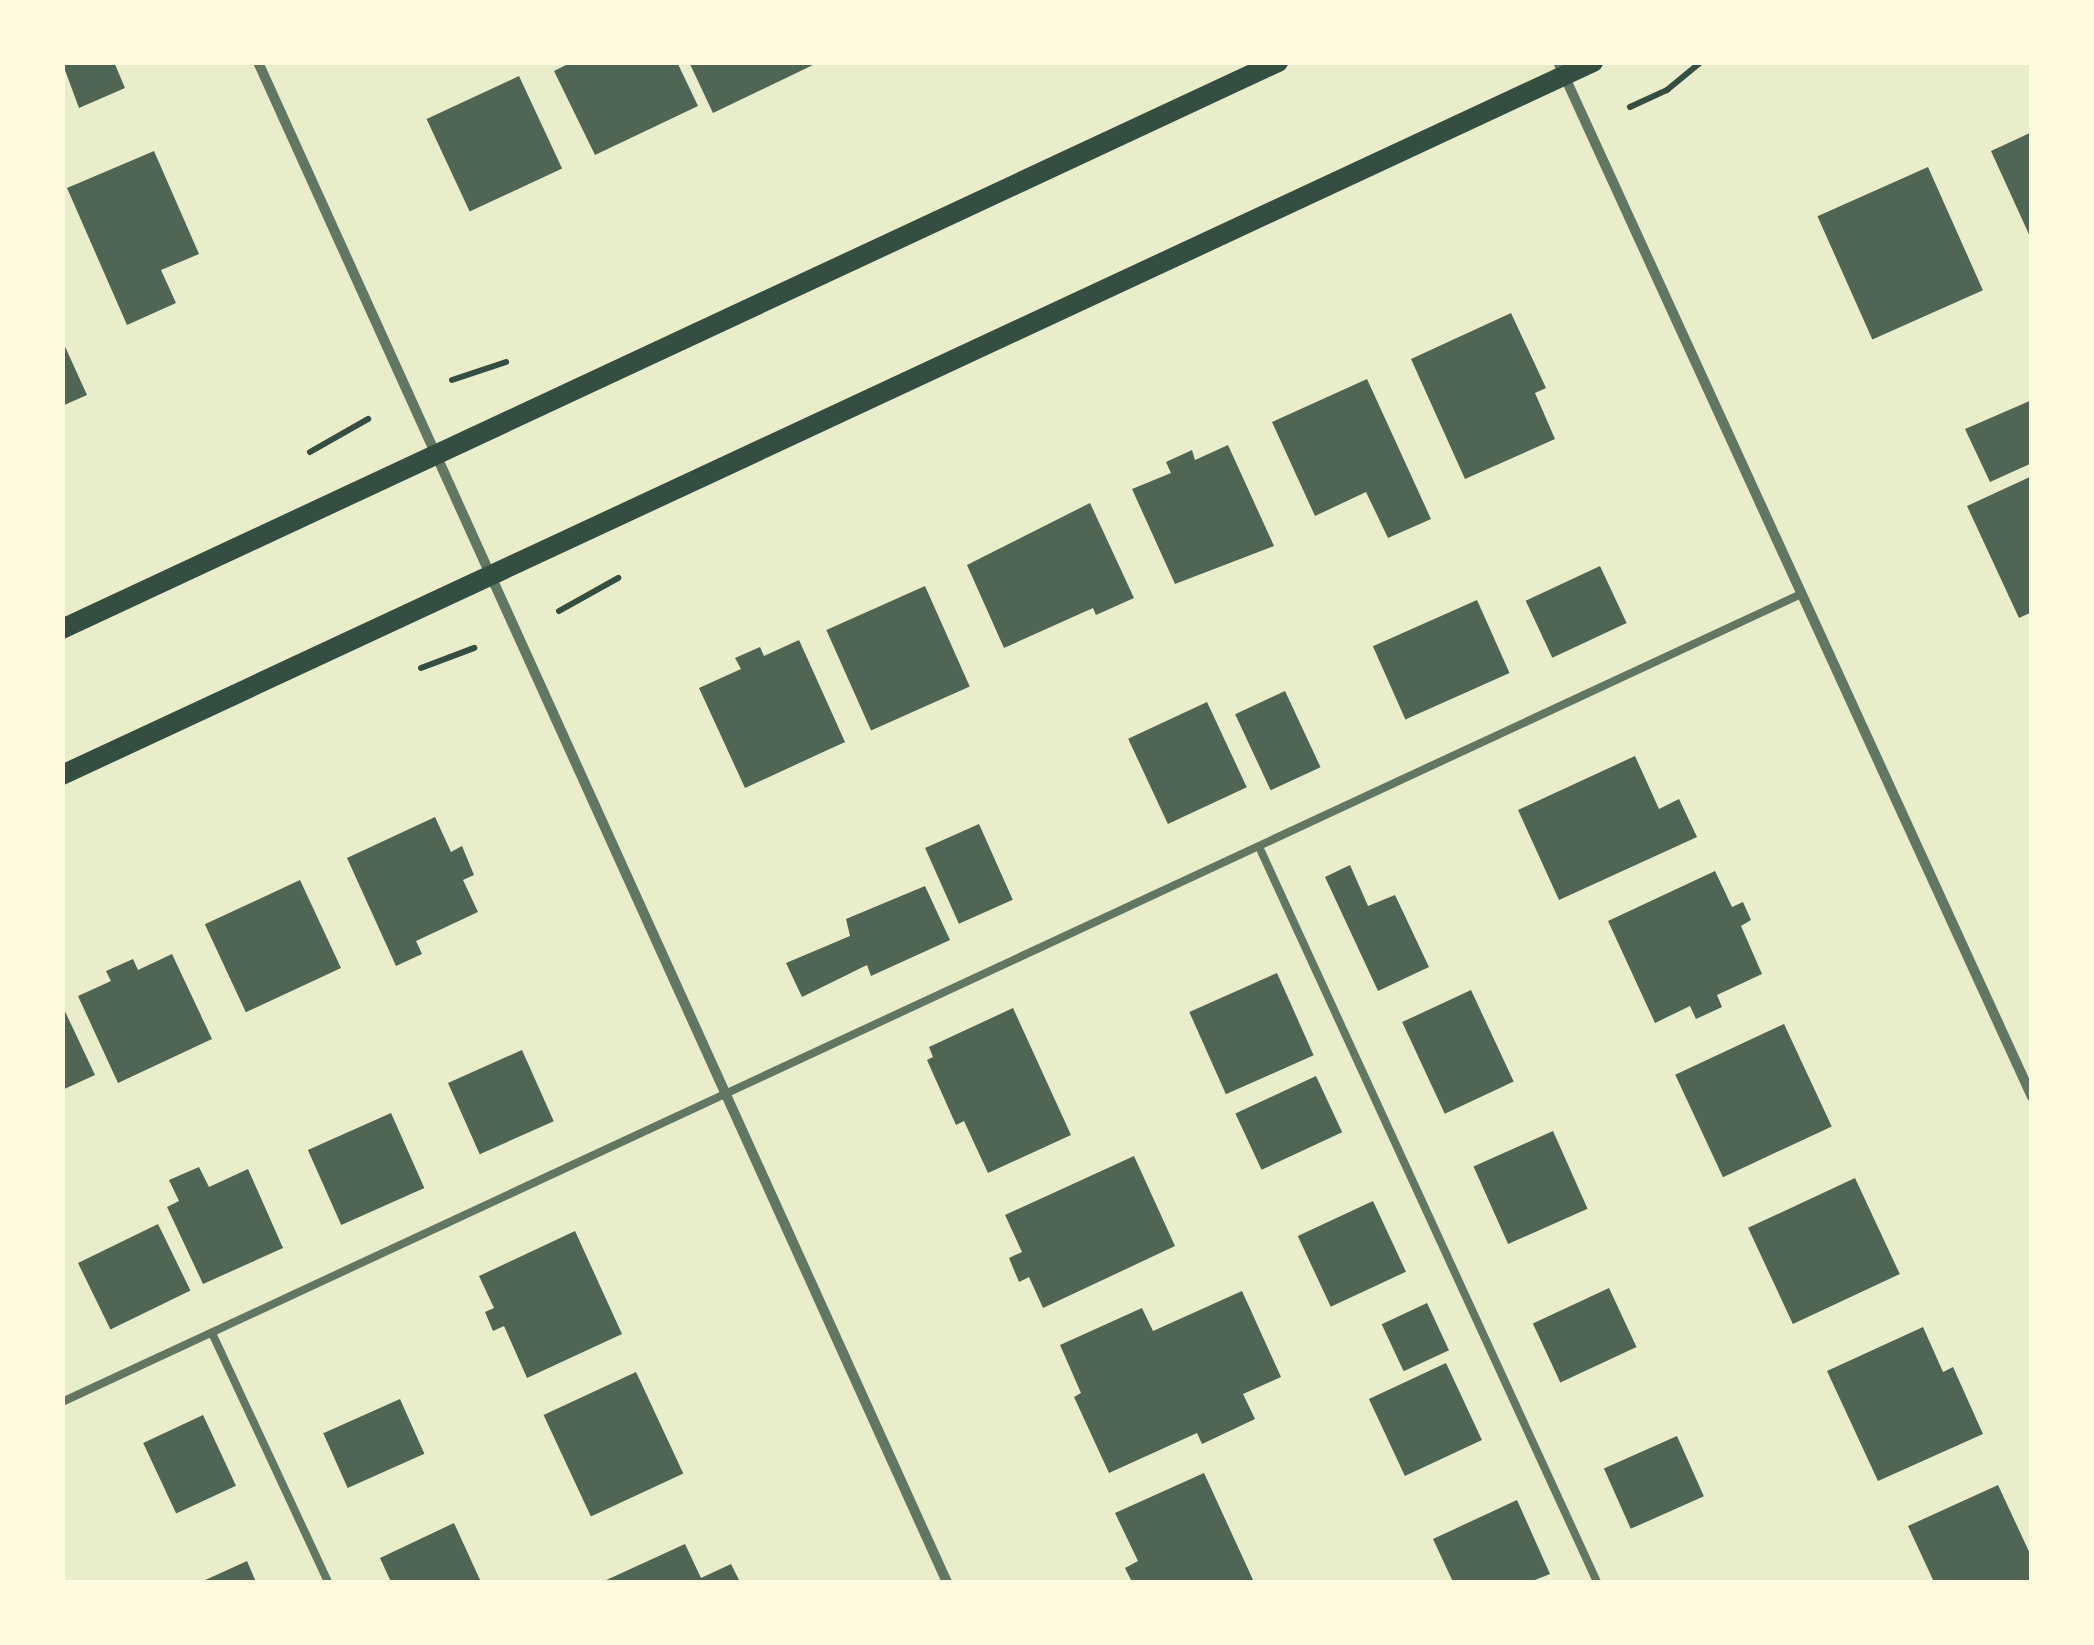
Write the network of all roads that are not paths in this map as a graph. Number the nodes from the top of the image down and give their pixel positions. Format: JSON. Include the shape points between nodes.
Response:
{"nodes":[{"id":1,"x":258,"y":62,"type":"edge"},
{"id":2,"x":1278,"y":62,"type":"edge"},
{"id":3,"x":1594,"y":62,"type":"edge"},
{"id":4,"x":1561,"y":69,"type":"edge"},
{"id":5,"x":432,"y":456,"type":"junction"},
{"id":6,"x":486,"y":577,"type":"junction"},
{"id":7,"x":1802,"y":594,"type":"junction"},
{"id":8,"x":62,"y":629,"type":"edge"},
{"id":9,"x":62,"y":775,"type":"edge"},
{"id":10,"x":1260,"y":851,"type":"junction"},
{"id":11,"x":726,"y":1096,"type":"junction"},
{"id":12,"x":2032,"y":1097,"type":"edge"},
{"id":13,"x":212,"y":1333,"type":"junction"},
{"id":14,"x":62,"y":1402,"type":"edge"},
{"id":15,"x":328,"y":1582,"type":"edge"},
{"id":16,"x":946,"y":1582,"type":"edge"},
{"id":17,"x":1597,"y":1582,"type":"edge"}],
"edges":[{"from":1,"to":5,"type":"street"},
{"from":2,"to":5,"type":"main road"},
{"from":3,"to":4,"type":"main road"},
{"from":4,"to":6,"type":"main road"},
{"from":4,"to":7,"type":"street"},
{"from":5,"to":6,"type":"street"},
{"from":5,"to":8,"type":"main road"},
{"from":6,"to":9,"type":"main road"},
{"from":6,"to":11,"type":"street"},
{"from":7,"to":10,"type":"lane"},
{"from":7,"to":12,"type":"street"},
{"from":10,"to":11,"type":"lane"},
{"from":10,"to":17,"type":"lane"},
{"from":11,"to":13,"type":"lane"},
{"from":11,"to":16,"type":"street"},
{"from":13,"to":14,"type":"lane"},
{"from":13,"to":15,"type":"lane"}]}
